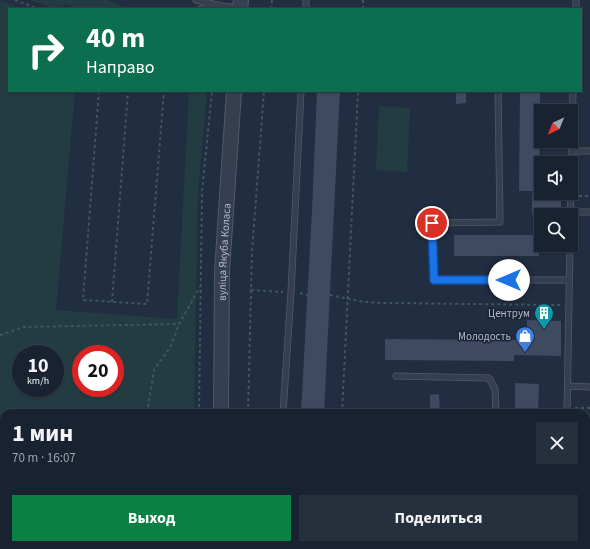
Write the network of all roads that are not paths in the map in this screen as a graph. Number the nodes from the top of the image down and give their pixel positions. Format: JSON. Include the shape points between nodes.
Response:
{"nodes":[{"id":1,"x":197,"y":0,"type":"edge"},
{"id":2,"x":220,"y":6,"type":"junction"},
{"id":3,"x":240,"y":6,"type":"edge"},
{"id":4,"x":207,"y":8,"type":"edge"},
{"id":5,"x":234,"y":92,"type":"edge"},
{"id":6,"x":301,"y":92,"type":"edge"},
{"id":7,"x":498,"y":92,"type":"edge"},
{"id":8,"x":573,"y":92,"type":"edge"},
{"id":9,"x":572,"y":151,"type":"junction"},
{"id":10,"x":590,"y":151,"type":"edge"},
{"id":11,"x":572,"y":156,"type":"edge"},
{"id":12,"x":590,"y":212,"type":"edge"},
{"id":13,"x":578,"y":213,"type":"edge"},
{"id":14,"x":570,"y":252,"type":"edge"},
{"id":15,"x":569,"y":280,"type":"junction"},
{"id":16,"x":396,"y":376,"type":"dead end"},
{"id":17,"x":568,"y":386,"type":"junction"},
{"id":18,"x":590,"y":387,"type":"edge"},
{"id":19,"x":221,"y":409,"type":"edge"},
{"id":20,"x":283,"y":409,"type":"edge"},
{"id":21,"x":496,"y":409,"type":"edge"},
{"id":22,"x":568,"y":409,"type":"edge"}],
"edges":[{"from":1,"to":2,"type":"lane"},
{"from":2,"to":3,"type":"lane"},
{"from":2,"to":4,"type":"lane"},
{"from":5,"to":19,"type":"street","name":"вуліца Якуба Коласа","via":[[222,272]]},
{"from":6,"to":20,"type":"lane"},
{"from":7,"to":15,"type":"lane","via":[[500,222],[432,223],[434,280]]},
{"from":8,"to":9,"type":"lane"},
{"from":9,"to":10,"type":"lane"},
{"from":9,"to":11,"type":"lane"},
{"from":12,"to":13,"type":"lane"},
{"from":14,"to":15,"type":"lane"},
{"from":15,"to":17,"type":"lane"},
{"from":16,"to":21,"type":"lane","via":[[489,378],[496,389]]},
{"from":17,"to":18,"type":"lane"},
{"from":17,"to":22,"type":"lane"}]}
